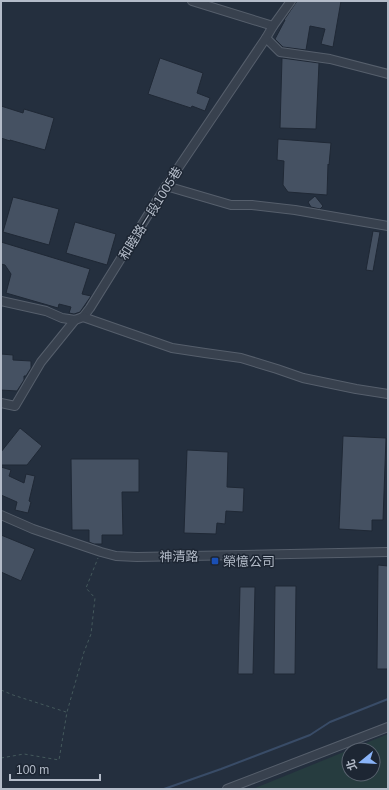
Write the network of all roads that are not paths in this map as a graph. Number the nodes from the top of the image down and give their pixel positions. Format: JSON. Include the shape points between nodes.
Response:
{"nodes":[{"id":1,"x":192,"y":1,"type":"edge"},
{"id":2,"x":291,"y":1,"type":"edge"},
{"id":3,"x":273,"y":26,"type":"junction"},
{"id":4,"x":266,"y":38,"type":"junction"},
{"id":5,"x":388,"y":74,"type":"edge"},
{"id":6,"x":166,"y":186,"type":"junction"},
{"id":7,"x":388,"y":226,"type":"edge"},
{"id":8,"x":1,"y":300,"type":"edge"},
{"id":9,"x":83,"y":317,"type":"junction"},
{"id":10,"x":75,"y":320,"type":"junction"},
{"id":11,"x":388,"y":394,"type":"edge"},
{"id":12,"x":1,"y":403,"type":"edge"},
{"id":13,"x":1,"y":515,"type":"edge"},
{"id":14,"x":388,"y":552,"type":"edge"},
{"id":15,"x":388,"y":727,"type":"edge"},
{"id":16,"x":227,"y":789,"type":"edge"}],
"edges":[{"from":1,"to":3,"type":"street"},
{"from":2,"to":3,"type":"street","name":"和睦路一段1005巷"},
{"from":3,"to":4,"type":"street","name":"和睦路一段1005巷"},
{"from":4,"to":5,"type":"street","via":[[280,52],[330,59]]},
{"from":4,"to":6,"type":"street","name":"和睦路一段1005巷"},
{"from":6,"to":7,"type":"street","via":[[231,205],[295,210]]},
{"from":6,"to":9,"type":"street","name":"和睦路一段1005巷"},
{"from":8,"to":10,"type":"street"},
{"from":9,"to":10,"type":"street"},
{"from":9,"to":11,"type":"street","via":[[172,348],[241,358],[303,378]]},
{"from":10,"to":12,"type":"street","via":[[41,362],[15,406]]},
{"from":13,"to":14,"type":"street","name":"神清路","via":[[33,529],[116,556]]},
{"from":15,"to":16,"type":"street"}]}
